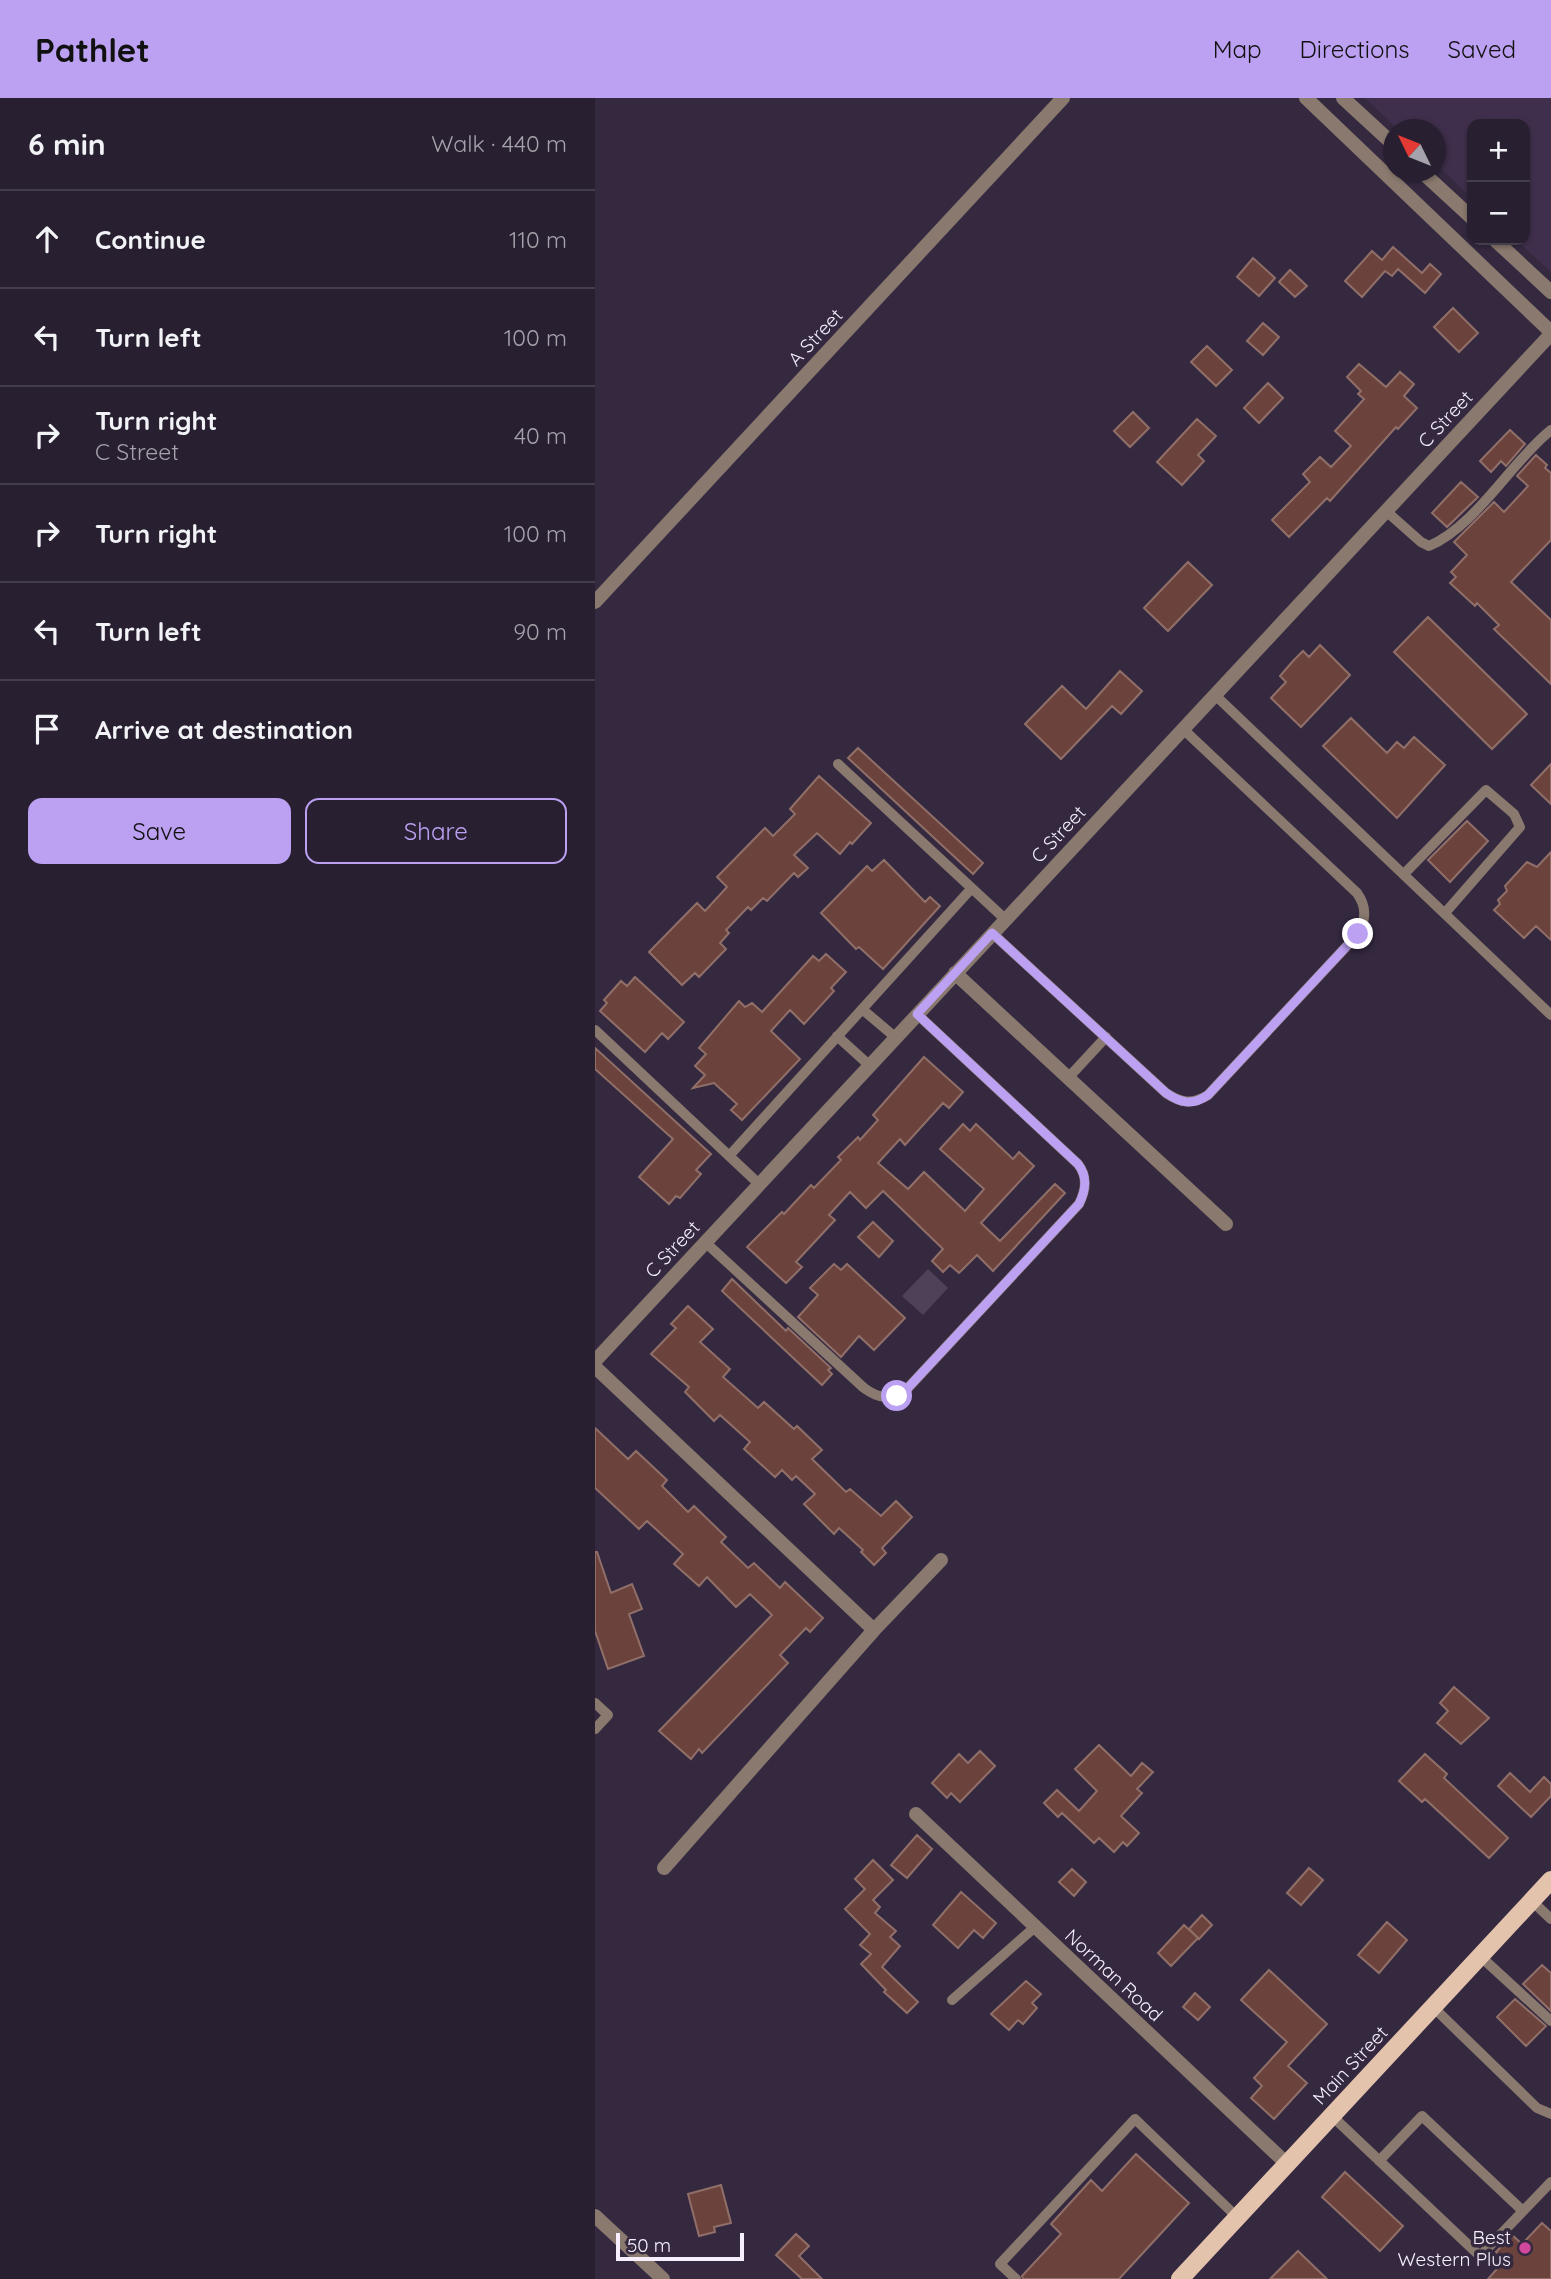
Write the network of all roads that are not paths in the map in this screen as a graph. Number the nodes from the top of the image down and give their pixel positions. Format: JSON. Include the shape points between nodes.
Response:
{"nodes":[{"id":1,"x":1063,"y":98,"type":"edge"},
{"id":2,"x":1306,"y":98,"type":"edge"},
{"id":3,"x":1343,"y":98,"type":"edge"},
{"id":4,"x":1383,"y":135,"type":"edge"},
{"id":5,"x":1433,"y":182,"type":"edge"},
{"id":6,"x":1467,"y":213,"type":"edge"},
{"id":7,"x":1500,"y":245,"type":"edge"},
{"id":8,"x":1551,"y":292,"type":"edge"},
{"id":9,"x":1551,"y":333,"type":"edge"},
{"id":10,"x":1551,"y":430,"type":"edge"},
{"id":11,"x":1387,"y":511,"type":"junction"},
{"id":12,"x":595,"y":603,"type":"edge"},
{"id":13,"x":1215,"y":695,"type":"junction"},
{"id":14,"x":1183,"y":729,"type":"junction"},
{"id":15,"x":838,"y":764,"type":"dead end"},
{"id":16,"x":1404,"y":874,"type":"junction"},
{"id":17,"x":971,"y":888,"type":"junction"},
{"id":18,"x":1445,"y":913,"type":"junction"},
{"id":19,"x":1005,"y":919,"type":"junction"},
{"id":20,"x":992,"y":933,"type":"junction"},
{"id":21,"x":955,"y":973,"type":"junction"},
{"id":22,"x":862,"y":1009,"type":"junction"},
{"id":23,"x":917,"y":1014,"type":"junction"},
{"id":24,"x":1551,"y":1016,"type":"edge"},
{"id":25,"x":595,"y":1031,"type":"edge"},
{"id":26,"x":837,"y":1036,"type":"junction"},
{"id":27,"x":895,"y":1037,"type":"junction"},
{"id":28,"x":1106,"y":1037,"type":"junction"},
{"id":29,"x":869,"y":1065,"type":"junction"},
{"id":30,"x":1068,"y":1078,"type":"junction"},
{"id":31,"x":729,"y":1156,"type":"junction"},
{"id":32,"x":759,"y":1184,"type":"junction"},
{"id":33,"x":1226,"y":1224,"type":"dead end"},
{"id":34,"x":705,"y":1242,"type":"junction"},
{"id":35,"x":595,"y":1361,"type":"edge"},
{"id":36,"x":595,"y":1367,"type":"edge"},
{"id":37,"x":941,"y":1560,"type":"dead end"},
{"id":38,"x":874,"y":1630,"type":"junction"},
{"id":39,"x":595,"y":1703,"type":"edge"},
{"id":40,"x":595,"y":1729,"type":"edge"},
{"id":41,"x":916,"y":1814,"type":"dead end"},
{"id":42,"x":664,"y":1868,"type":"dead end"},
{"id":43,"x":1551,"y":1880,"type":"edge"},
{"id":44,"x":1532,"y":1901,"type":"junction"},
{"id":45,"x":1551,"y":1919,"type":"edge"},
{"id":46,"x":1035,"y":1927,"type":"junction"},
{"id":47,"x":1480,"y":1956,"type":"junction"},
{"id":48,"x":952,"y":2000,"type":"dead end"},
{"id":49,"x":1433,"y":2007,"type":"junction"},
{"id":50,"x":1551,"y":2021,"type":"edge"},
{"id":51,"x":1551,"y":2114,"type":"edge"},
{"id":52,"x":1331,"y":2115,"type":"junction"},
{"id":53,"x":1379,"y":2161,"type":"junction"},
{"id":54,"x":1286,"y":2164,"type":"junction"},
{"id":55,"x":1551,"y":2182,"type":"edge"},
{"id":56,"x":1523,"y":2211,"type":"junction"},
{"id":57,"x":595,"y":2216,"type":"edge"},
{"id":58,"x":1237,"y":2217,"type":"junction"},
{"id":59,"x":663,"y":2279,"type":"edge"},
{"id":60,"x":1016,"y":2279,"type":"edge"},
{"id":61,"x":1180,"y":2279,"type":"edge"}],
"edges":[{"from":1,"to":12,"type":"street","name":"A Street"},
{"from":2,"to":9,"type":"street"},
{"from":3,"to":4,"type":"street"},
{"from":5,"to":6,"type":"street"},
{"from":7,"to":8,"type":"street"},
{"from":9,"to":11,"type":"street","name":"C Street"},
{"from":10,"to":11,"type":"lane","via":[[1460,526],[1440,541],[1429,546],[1421,542]]},
{"from":11,"to":13,"type":"street","name":"C Street"},
{"from":13,"to":14,"type":"street","name":"C Street"},
{"from":13,"to":16,"type":"lane"},
{"from":14,"to":19,"type":"street","name":"C Street"},
{"from":14,"to":28,"type":"lane","via":[[1357,893],[1363,901],[1364,918],[1358,934],[1199,1101],[1188,1103],[1166,1093]]},
{"from":15,"to":17,"type":"lane"},
{"from":16,"to":18,"type":"lane"},
{"from":16,"to":18,"type":"lane","via":[[1486,790],[1514,814],[1520,827]]},
{"from":17,"to":19,"type":"lane"},
{"from":17,"to":22,"type":"lane"},
{"from":18,"to":24,"type":"lane"},
{"from":19,"to":20,"type":"street","name":"C Street"},
{"from":20,"to":21,"type":"street","name":"C Street"},
{"from":20,"to":28,"type":"lane"},
{"from":21,"to":23,"type":"street","name":"C Street"},
{"from":21,"to":30,"type":"street"},
{"from":22,"to":26,"type":"lane"},
{"from":22,"to":27,"type":"lane"},
{"from":23,"to":27,"type":"street","name":"C Street"},
{"from":23,"to":34,"type":"lane","via":[[1083,1171],[1079,1204],[906,1390],[886,1398],[864,1388]]},
{"from":25,"to":31,"type":"lane"},
{"from":26,"to":29,"type":"lane"},
{"from":26,"to":31,"type":"lane"},
{"from":27,"to":29,"type":"street","name":"C Street"},
{"from":28,"to":30,"type":"lane"},
{"from":29,"to":32,"type":"street","name":"C Street"},
{"from":30,"to":33,"type":"street"},
{"from":31,"to":32,"type":"lane"},
{"from":32,"to":34,"type":"street","name":"C Street"},
{"from":34,"to":35,"type":"street","name":"C Street"},
{"from":36,"to":38,"type":"street"},
{"from":37,"to":38,"type":"street"},
{"from":38,"to":42,"type":"street"},
{"from":39,"to":40,"type":"lane","via":[[608,1715]]},
{"from":41,"to":46,"type":"street","name":"Norman Road"},
{"from":43,"to":44,"type":"main road","name":"Main Street"},
{"from":44,"to":45,"type":"lane"},
{"from":44,"to":47,"type":"main road","name":"Main Street"},
{"from":46,"to":48,"type":"lane"},
{"from":46,"to":54,"type":"street","name":"Norman Road"},
{"from":47,"to":49,"type":"main road","name":"Main Street"},
{"from":47,"to":50,"type":"lane"},
{"from":49,"to":51,"type":"lane","via":[[1537,2108]]},
{"from":49,"to":52,"type":"main road","name":"Main Street"},
{"from":52,"to":53,"type":"lane"},
{"from":52,"to":54,"type":"main road","name":"Main Street"},
{"from":53,"to":56,"type":"lane","via":[[1480,2256]]},
{"from":53,"to":56,"type":"lane","via":[[1422,2116]]},
{"from":54,"to":58,"type":"main road","name":"Main Street"},
{"from":55,"to":56,"type":"lane"},
{"from":57,"to":59,"type":"street"},
{"from":58,"to":60,"type":"lane","via":[[1135,2119],[1000,2264]]},
{"from":58,"to":61,"type":"main road","name":"Main Street"}]}
